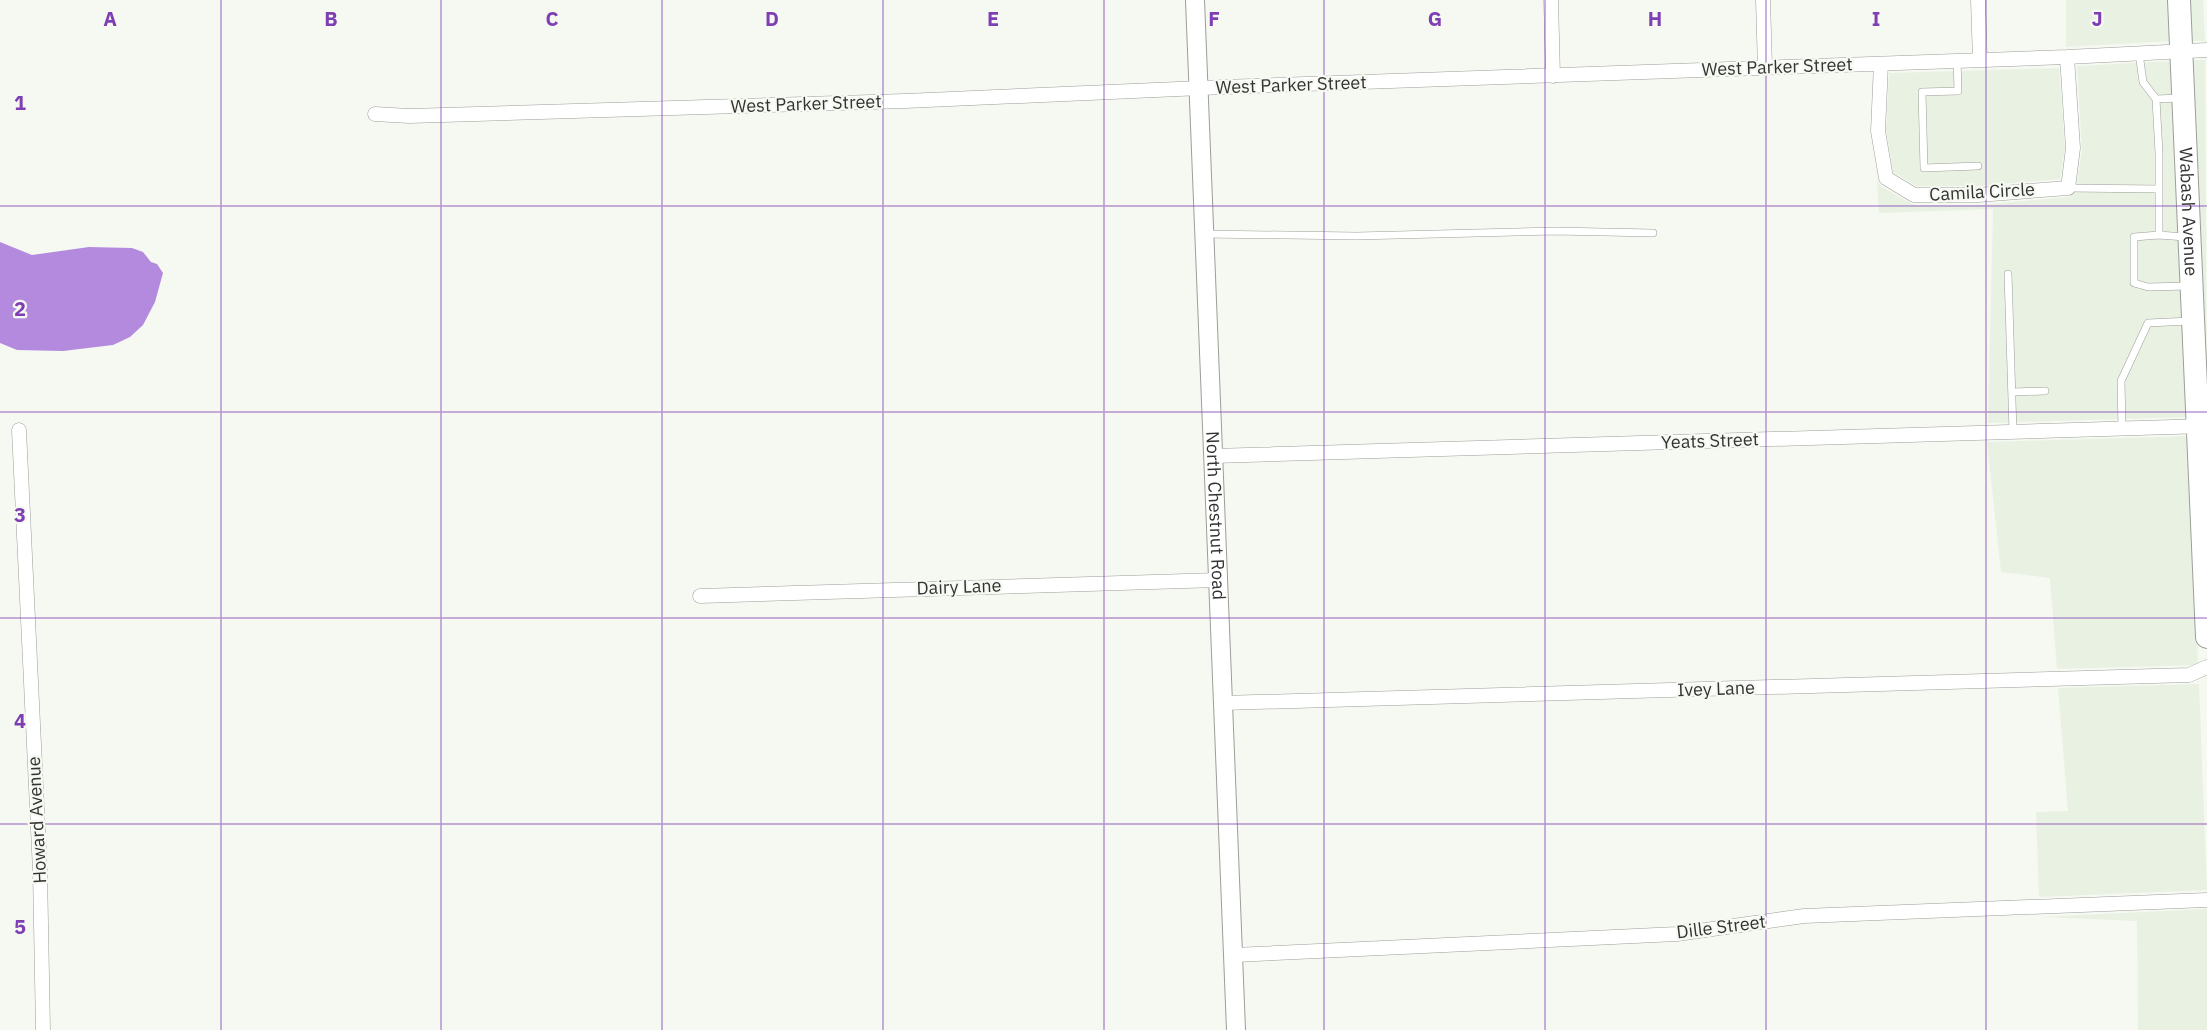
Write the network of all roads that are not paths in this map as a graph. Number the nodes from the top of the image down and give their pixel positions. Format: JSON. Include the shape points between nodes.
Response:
{"nodes":[{"id":1,"x":1195,"y":0,"type":"edge"},
{"id":2,"x":1551,"y":0,"type":"edge"},
{"id":3,"x":1763,"y":0,"type":"edge"},
{"id":4,"x":1978,"y":0,"type":"edge"},
{"id":5,"x":2179,"y":0,"type":"edge"},
{"id":6,"x":2181,"y":50,"type":"junction"},
{"id":7,"x":2207,"y":50,"type":"edge"},
{"id":8,"x":2139,"y":53,"type":"junction"},
{"id":9,"x":2067,"y":57,"type":"junction"},
{"id":10,"x":1957,"y":60,"type":"junction"},
{"id":11,"x":1980,"y":60,"type":"junction"},
{"id":12,"x":1881,"y":64,"type":"junction"},
{"id":13,"x":1765,"y":68,"type":"junction"},
{"id":14,"x":1553,"y":76,"type":"junction"},
{"id":15,"x":1198,"y":89,"type":"junction"},
{"id":16,"x":2183,"y":97,"type":"junction"},
{"id":17,"x":2156,"y":99,"type":"junction"},
{"id":18,"x":375,"y":114,"type":"dead end"},
{"id":19,"x":1978,"y":166,"type":"dead end"},
{"id":20,"x":2068,"y":188,"type":"junction"},
{"id":21,"x":2159,"y":189,"type":"junction"},
{"id":22,"x":1653,"y":233,"type":"dead end"},
{"id":23,"x":1203,"y":234,"type":"junction"},
{"id":24,"x":2159,"y":236,"type":"junction"},
{"id":25,"x":2189,"y":237,"type":"junction"},
{"id":26,"x":2007,"y":274,"type":"dead end"},
{"id":27,"x":2191,"y":286,"type":"junction"},
{"id":28,"x":2193,"y":321,"type":"junction"},
{"id":29,"x":2045,"y":391,"type":"dead end"},
{"id":30,"x":2012,"y":392,"type":"junction"},
{"id":31,"x":2202,"y":426,"type":"edge"},
{"id":32,"x":2122,"y":428,"type":"junction"},
{"id":33,"x":19,"y":430,"type":"dead end"},
{"id":34,"x":2013,"y":432,"type":"junction"},
{"id":35,"x":1213,"y":456,"type":"junction"},
{"id":36,"x":2204,"y":549,"type":"edge"},
{"id":37,"x":1218,"y":580,"type":"junction"},
{"id":38,"x":700,"y":596,"type":"dead end"},
{"id":39,"x":2207,"y":638,"type":"edge"},
{"id":40,"x":2207,"y":667,"type":"edge"},
{"id":41,"x":1223,"y":703,"type":"junction"},
{"id":42,"x":2207,"y":900,"type":"edge"},
{"id":43,"x":1234,"y":955,"type":"junction"},
{"id":44,"x":44,"y":1030,"type":"edge"},
{"id":45,"x":1236,"y":1030,"type":"edge"}],
"edges":[{"from":1,"to":15,"type":"street","name":"North Chestnut Road"},
{"from":2,"to":14,"type":"street"},
{"from":3,"to":13,"type":"street"},
{"from":4,"to":11,"type":"street"},
{"from":5,"to":6,"type":"main road","name":"Wabash Avenue"},
{"from":6,"to":7,"type":"street","name":"West Parker Street"},
{"from":6,"to":8,"type":"street","name":"West Parker Street"},
{"from":6,"to":16,"type":"main road","name":"Wabash Avenue"},
{"from":8,"to":9,"type":"street","name":"West Parker Street"},
{"from":8,"to":17,"type":"lane","via":[[2143,82]]},
{"from":9,"to":11,"type":"street","name":"West Parker Street"},
{"from":9,"to":20,"type":"street","via":[[2073,148]]},
{"from":10,"to":11,"type":"street","name":"West Parker Street"},
{"from":10,"to":12,"type":"street","name":"West Parker Street"},
{"from":10,"to":19,"type":"lane","via":[[1958,91],[1922,92],[1924,168]]},
{"from":12,"to":13,"type":"street","name":"West Parker Street"},
{"from":12,"to":20,"type":"street","name":"Camila Circle","via":[[1878,131],[1886,178],[1914,195]]},
{"from":13,"to":14,"type":"street","name":"West Parker Street"},
{"from":14,"to":15,"type":"street","name":"West Parker Street"},
{"from":15,"to":18,"type":"street","name":"West Parker Street","via":[[409,116]]},
{"from":15,"to":23,"type":"street","name":"North Chestnut Road"},
{"from":16,"to":17,"type":"lane"},
{"from":16,"to":25,"type":"main road","name":"Wabash Avenue"},
{"from":17,"to":21,"type":"lane"},
{"from":20,"to":21,"type":"lane"},
{"from":21,"to":24,"type":"lane"},
{"from":22,"to":23,"type":"lane"},
{"from":23,"to":35,"type":"street","name":"North Chestnut Road"},
{"from":24,"to":25,"type":"lane"},
{"from":24,"to":27,"type":"lane","via":[[2134,237],[2134,284]]},
{"from":25,"to":27,"type":"main road","name":"Wabash Avenue"},
{"from":26,"to":30,"type":"lane"},
{"from":27,"to":28,"type":"main road","name":"Wabash Avenue"},
{"from":28,"to":31,"type":"main road","name":"Wabash Avenue"},
{"from":28,"to":32,"type":"lane","via":[[2148,323],[2121,381]]},
{"from":29,"to":30,"type":"lane"},
{"from":30,"to":34,"type":"lane"},
{"from":31,"to":32,"type":"street","name":"Yeats Street"},
{"from":31,"to":36,"type":"main road","name":"Wabash Avenue"},
{"from":32,"to":34,"type":"street","name":"Yeats Street"},
{"from":33,"to":44,"type":"street","name":"Howard Avenue"},
{"from":34,"to":35,"type":"street","name":"Yeats Street"},
{"from":35,"to":37,"type":"street","name":"North Chestnut Road"},
{"from":36,"to":39,"type":"main road","name":"Wabash Avenue"},
{"from":37,"to":38,"type":"street","name":"Dairy Lane"},
{"from":37,"to":41,"type":"street","name":"North Chestnut Road"},
{"from":40,"to":41,"type":"street","name":"Ivey Lane","via":[[2189,675]]},
{"from":41,"to":43,"type":"street","name":"North Chestnut Road"},
{"from":42,"to":43,"type":"street","name":"Dille Street","via":[[1804,916],[1677,934]]},
{"from":43,"to":45,"type":"street","name":"North Chestnut Road"}]}
